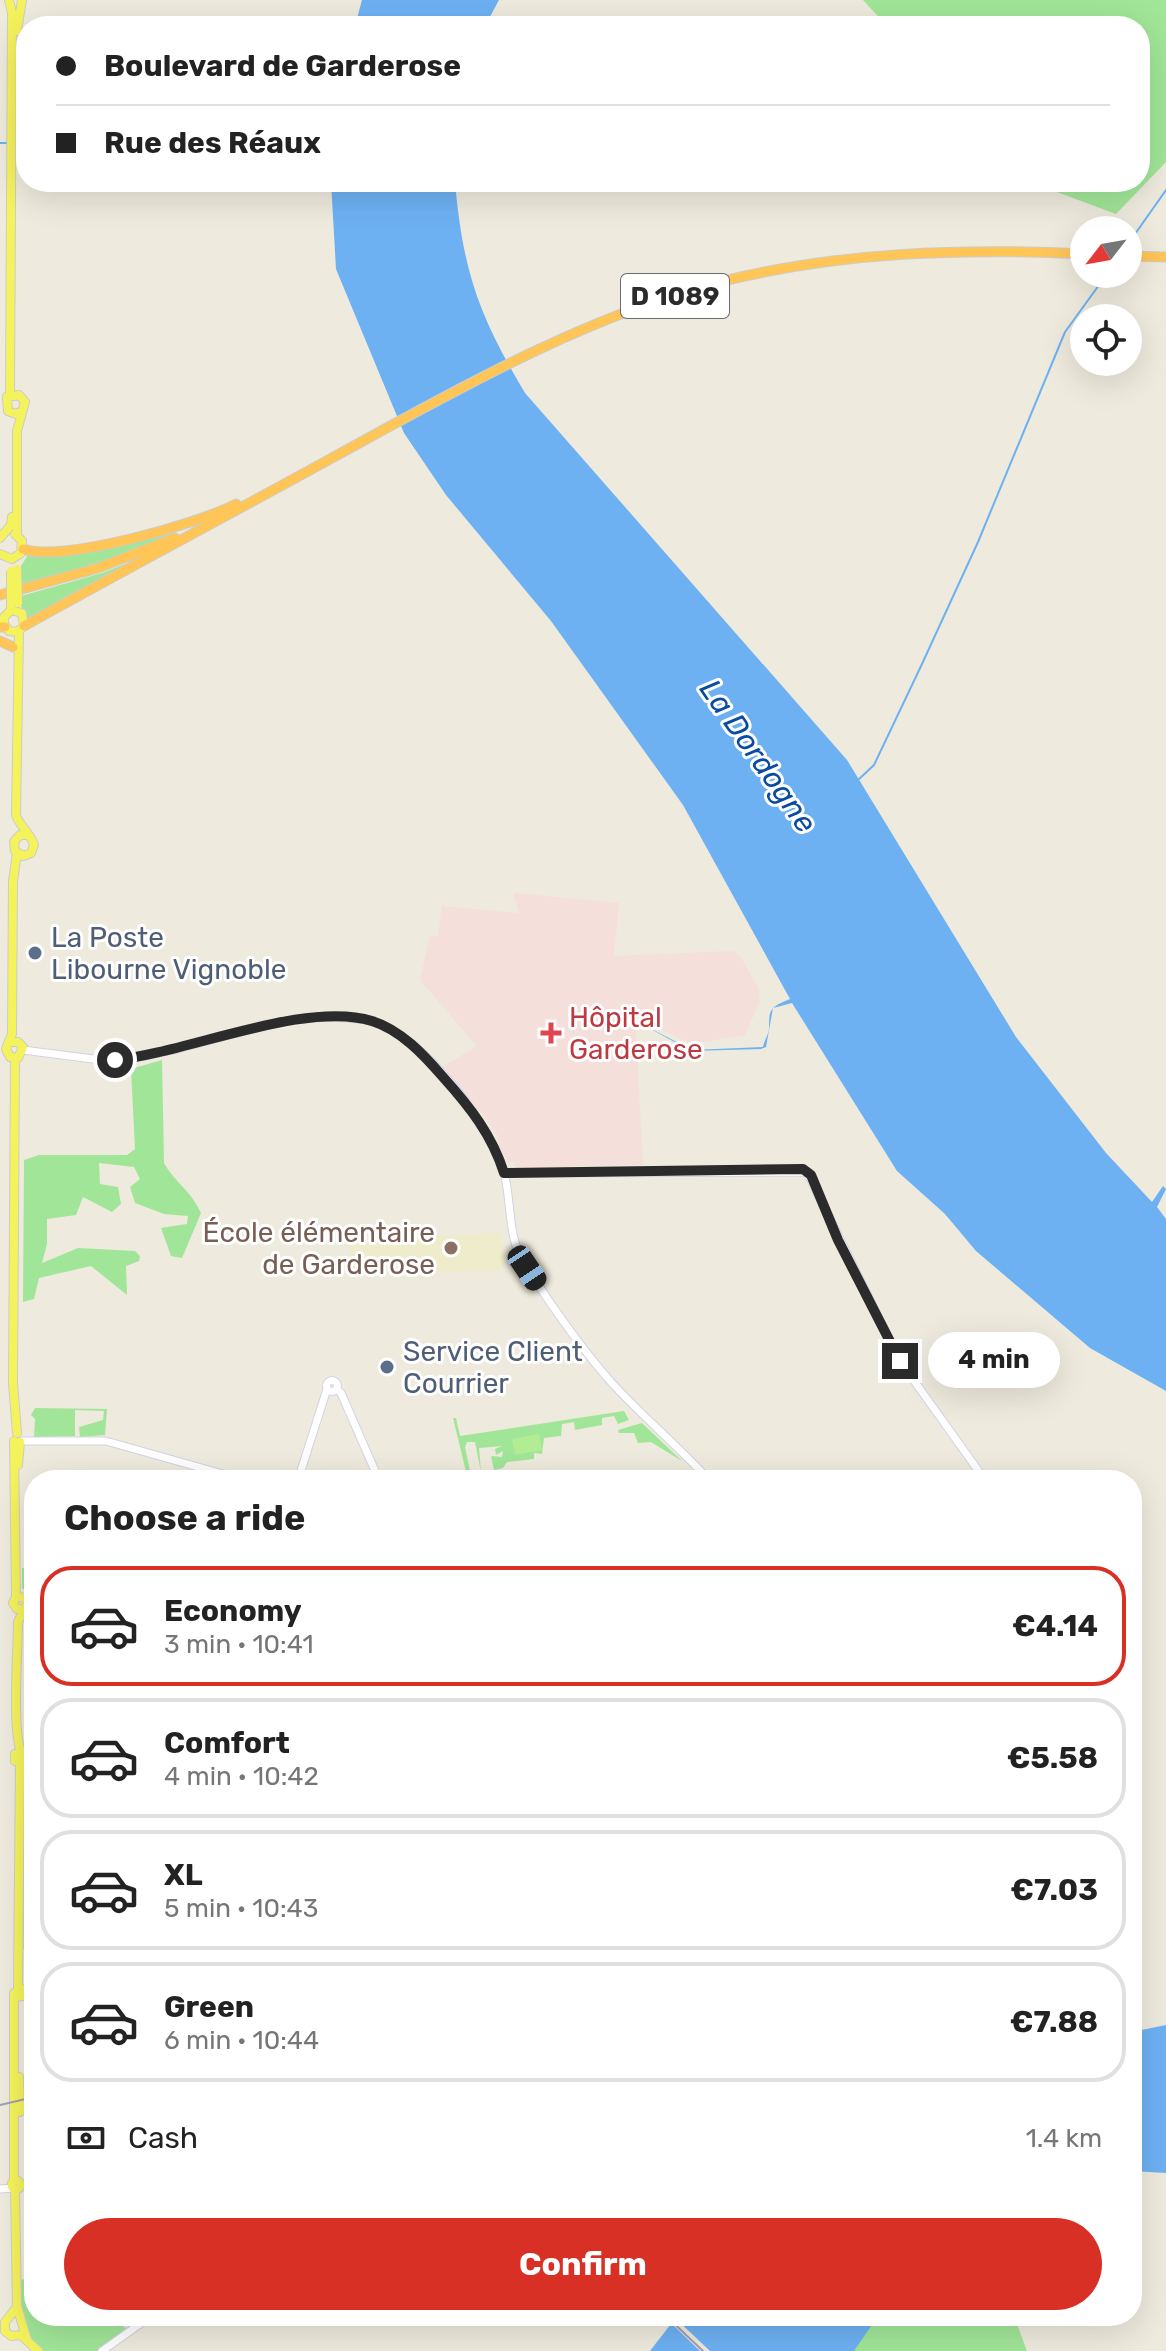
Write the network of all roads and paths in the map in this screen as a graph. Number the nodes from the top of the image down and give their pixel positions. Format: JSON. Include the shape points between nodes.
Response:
{"nodes":[{"id":1,"x":9,"y":0,"type":"edge"},
{"id":2,"x":16,"y":90,"type":"edge"},
{"id":3,"x":14,"y":207,"type":"junction"},
{"id":4,"x":1070,"y":254,"type":"edge"},
{"id":5,"x":1142,"y":256,"type":"edge"},
{"id":6,"x":1166,"y":257,"type":"edge"},
{"id":7,"x":8,"y":399,"type":"edge"},
{"id":8,"x":22,"y":411,"type":"junction"},
{"id":9,"x":10,"y":413,"type":"junction"},
{"id":10,"x":322,"y":464,"type":"junction"},
{"id":11,"x":223,"y":518,"type":"junction"},
{"id":12,"x":3,"y":536,"type":"edge"},
{"id":13,"x":17,"y":536,"type":"junction"},
{"id":14,"x":21,"y":552,"type":"junction"},
{"id":15,"x":4,"y":557,"type":"edge"},
{"id":16,"x":14,"y":570,"type":"junction"},
{"id":17,"x":0,"y":595,"type":"edge"},
{"id":18,"x":15,"y":606,"type":"junction"},
{"id":19,"x":4,"y":628,"type":"edge"},
{"id":20,"x":22,"y":629,"type":"junction"},
{"id":21,"x":0,"y":641,"type":"edge"},
{"id":22,"x":13,"y":647,"type":"junction"},
{"id":23,"x":22,"y":836,"type":"junction"},
{"id":24,"x":21,"y":854,"type":"junction"},
{"id":25,"x":12,"y":1046,"type":"edge"},
{"id":26,"x":504,"y":1173,"type":"junction"},
{"id":27,"x":20,"y":1439,"type":"junction"},
{"id":28,"x":209,"y":1470,"type":"edge"},
{"id":29,"x":302,"y":1470,"type":"edge"},
{"id":30,"x":375,"y":1470,"type":"edge"},
{"id":31,"x":699,"y":1470,"type":"edge"},
{"id":32,"x":978,"y":1470,"type":"edge"},
{"id":33,"x":18,"y":1757,"type":"junction"},
{"id":34,"x":24,"y":1757,"type":"edge"},
{"id":35,"x":19,"y":1994,"type":"junction"},
{"id":36,"x":24,"y":1994,"type":"edge"},
{"id":37,"x":15,"y":2185,"type":"junction"},
{"id":38,"x":0,"y":2187,"type":"edge"},
{"id":39,"x":18,"y":2326,"type":"junction"},
{"id":40,"x":137,"y":2326,"type":"edge"},
{"id":41,"x":3,"y":2330,"type":"edge"},
{"id":42,"x":104,"y":2350,"type":"edge"},
{"id":43,"x":38,"y":2351,"type":"edge"}],
"edges":[{"from":1,"to":3,"type":"main road"},
{"from":2,"to":3,"type":"main road"},
{"from":3,"to":7,"type":"main road"},
{"from":4,"to":10,"type":"highway","number":"D 1089","via":[[904,252],[838,259],[693,290],[568,337]]},
{"from":5,"to":6,"type":"highway"},
{"from":7,"to":8,"type":"main road","via":[[25,402]]},
{"from":7,"to":9,"type":"main road"},
{"from":8,"to":9,"type":"main road"},
{"from":8,"to":13,"type":"main road","via":[[17,431]]},
{"from":9,"to":12,"type":"main road","via":[[12,515]]},
{"from":10,"to":11,"type":"highway","number":"D 1089"},
{"from":10,"to":14,"type":"highway","via":[[186,524],[41,553]]},
{"from":11,"to":17,"type":"highway","number":"D 1089","via":[[98,568]]},
{"from":11,"to":20,"type":"highway"},
{"from":12,"to":13,"type":"main road"},
{"from":13,"to":14,"type":"main road"},
{"from":14,"to":15,"type":"main road"},
{"from":14,"to":16,"type":"main road"},
{"from":15,"to":16,"type":"main road"},
{"from":16,"to":18,"type":"main road","bridge":true},
{"from":18,"to":19,"type":"main road","via":[[4,617]]},
{"from":18,"to":20,"type":"main road","via":[[25,619]]},
{"from":19,"to":20,"type":"main road"},
{"from":19,"to":22,"type":"main road"},
{"from":20,"to":23,"type":"main road","via":[[16,815]]},
{"from":21,"to":22,"type":"highway"},
{"from":22,"to":23,"type":"main road","via":[[12,817]]},
{"from":23,"to":24,"type":"main road","via":[[13,845]]},
{"from":23,"to":24,"type":"main road","via":[[34,845]]},
{"from":24,"to":25,"type":"main road","via":[[13,881]]},
{"from":25,"to":26,"type":"main road","via":[[115,1060],[293,1022],[325,1017],[370,1020],[409,1042],[461,1097],[492,1138]]},
{"from":25,"to":27,"type":"main road","via":[[8,1056],[15,1058],[13,1383]]},
{"from":26,"to":31,"type":"main road","via":[[512,1233],[523,1263],[604,1375]]},
{"from":26,"to":32,"type":"main road","via":[[807,1172],[900,1361]]},
{"from":27,"to":28,"type":"main road","via":[[106,1441]]},
{"from":27,"to":33,"type":"main road","via":[[21,1596],[13,1603],[20,1610]]},
{"from":29,"to":30,"type":"main road","via":[[332,1389],[341,1393]]},
{"from":33,"to":34,"type":"main road"},
{"from":33,"to":35,"type":"main road"},
{"from":35,"to":36,"type":"main road"},
{"from":35,"to":37,"type":"main road"},
{"from":37,"to":38,"type":"main road"},
{"from":37,"to":39,"type":"main road","via":[[21,2204]]},
{"from":39,"to":41,"type":"main road"},
{"from":39,"to":41,"type":"main road"},
{"from":39,"to":43,"type":"main road"},
{"from":40,"to":42,"type":"main road"}]}
